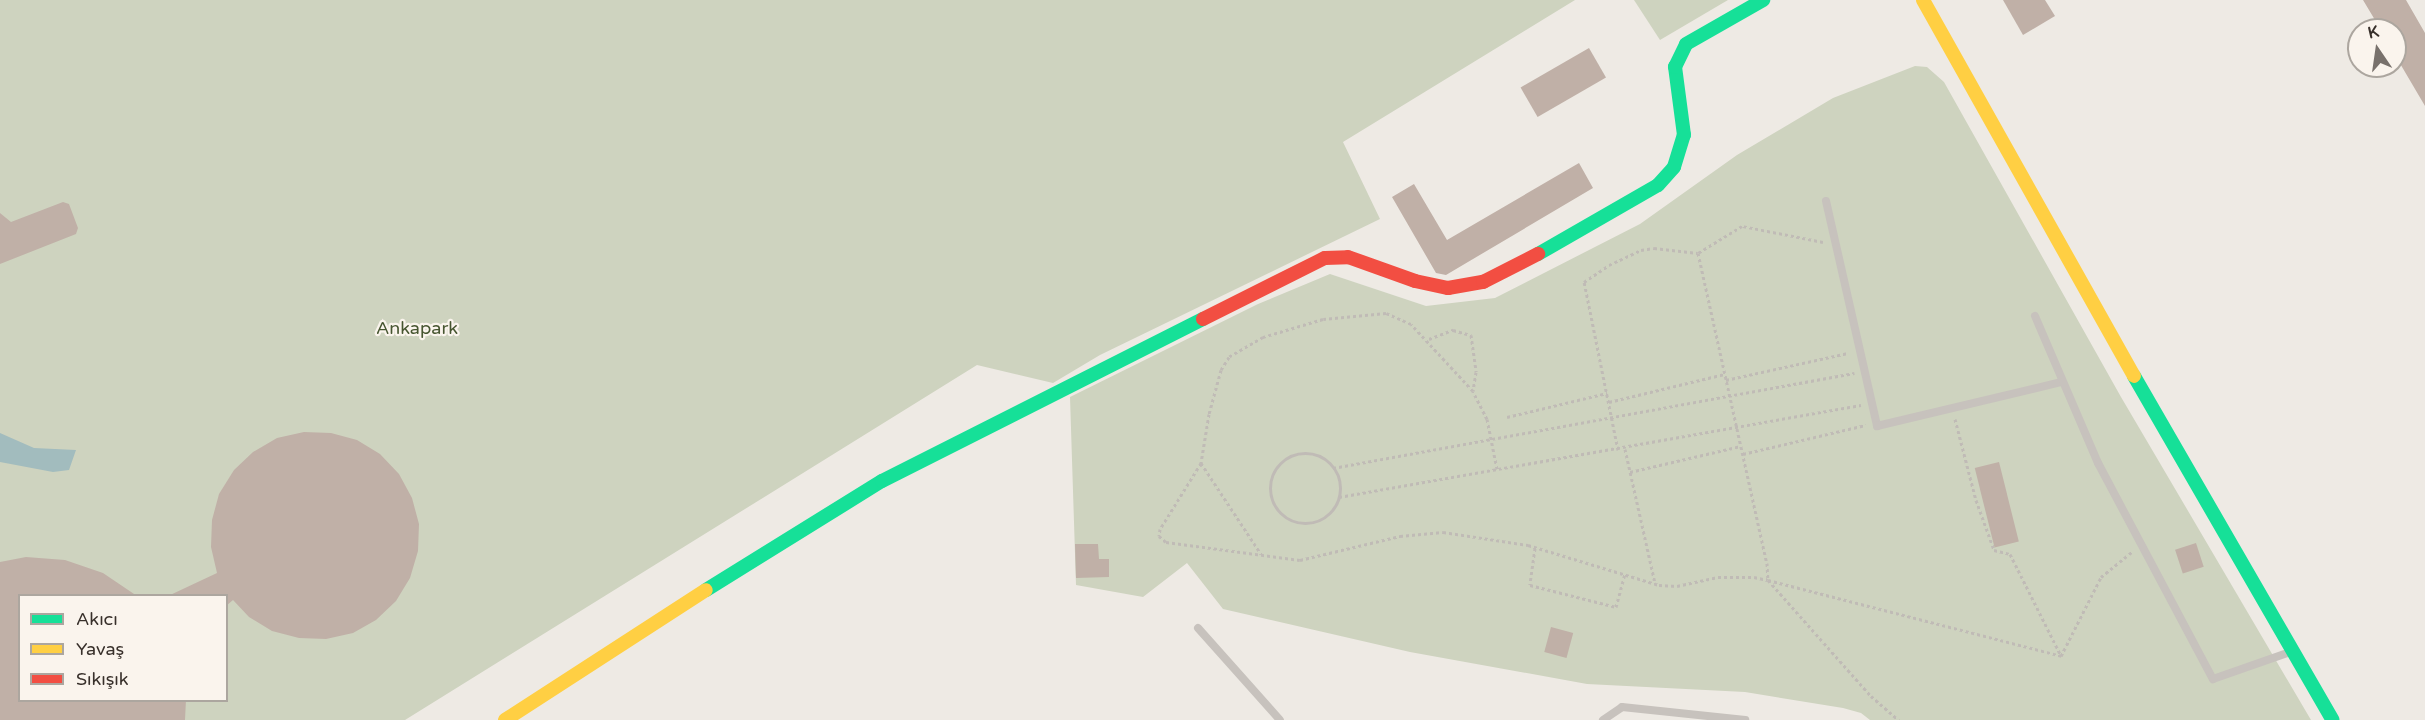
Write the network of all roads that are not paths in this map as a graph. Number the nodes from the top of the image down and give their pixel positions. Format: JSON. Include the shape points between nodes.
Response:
{"nodes":[{"id":1,"x":1763,"y":0,"type":"edge"},
{"id":2,"x":1923,"y":0,"type":"edge"},
{"id":3,"x":1826,"y":201,"type":"dead end"},
{"id":4,"x":2035,"y":316,"type":"dead end"},
{"id":5,"x":2062,"y":382,"type":"junction"},
{"id":6,"x":1198,"y":628,"type":"dead end"},
{"id":7,"x":2290,"y":652,"type":"junction"},
{"id":8,"x":1702,"y":714,"type":"junction"},
{"id":9,"x":506,"y":720,"type":"edge"},
{"id":10,"x":1280,"y":720,"type":"edge"},
{"id":11,"x":1603,"y":720,"type":"edge"},
{"id":12,"x":1694,"y":720,"type":"edge"},
{"id":13,"x":1745,"y":720,"type":"edge"},
{"id":14,"x":2333,"y":720,"type":"edge"}],
"edges":[{"from":1,"to":9,"type":"street","via":[[1686,44],[1675,67],[1684,135],[1674,167],[1658,185],[1587,229],[1483,282],[1448,288],[1415,281],[1348,257],[1325,258],[882,481],[774,546]]},
{"from":2,"to":7,"type":"street"},
{"from":3,"to":5,"type":"lane","via":[[1877,426]]},
{"from":4,"to":5,"type":"lane"},
{"from":5,"to":7,"type":"lane","via":[[2098,463],[2213,679]]},
{"from":6,"to":10,"type":"lane"},
{"from":7,"to":14,"type":"street"},
{"from":8,"to":11,"type":"lane","via":[[1622,707]]},
{"from":8,"to":12,"type":"lane"},
{"from":8,"to":13,"type":"lane"}]}
